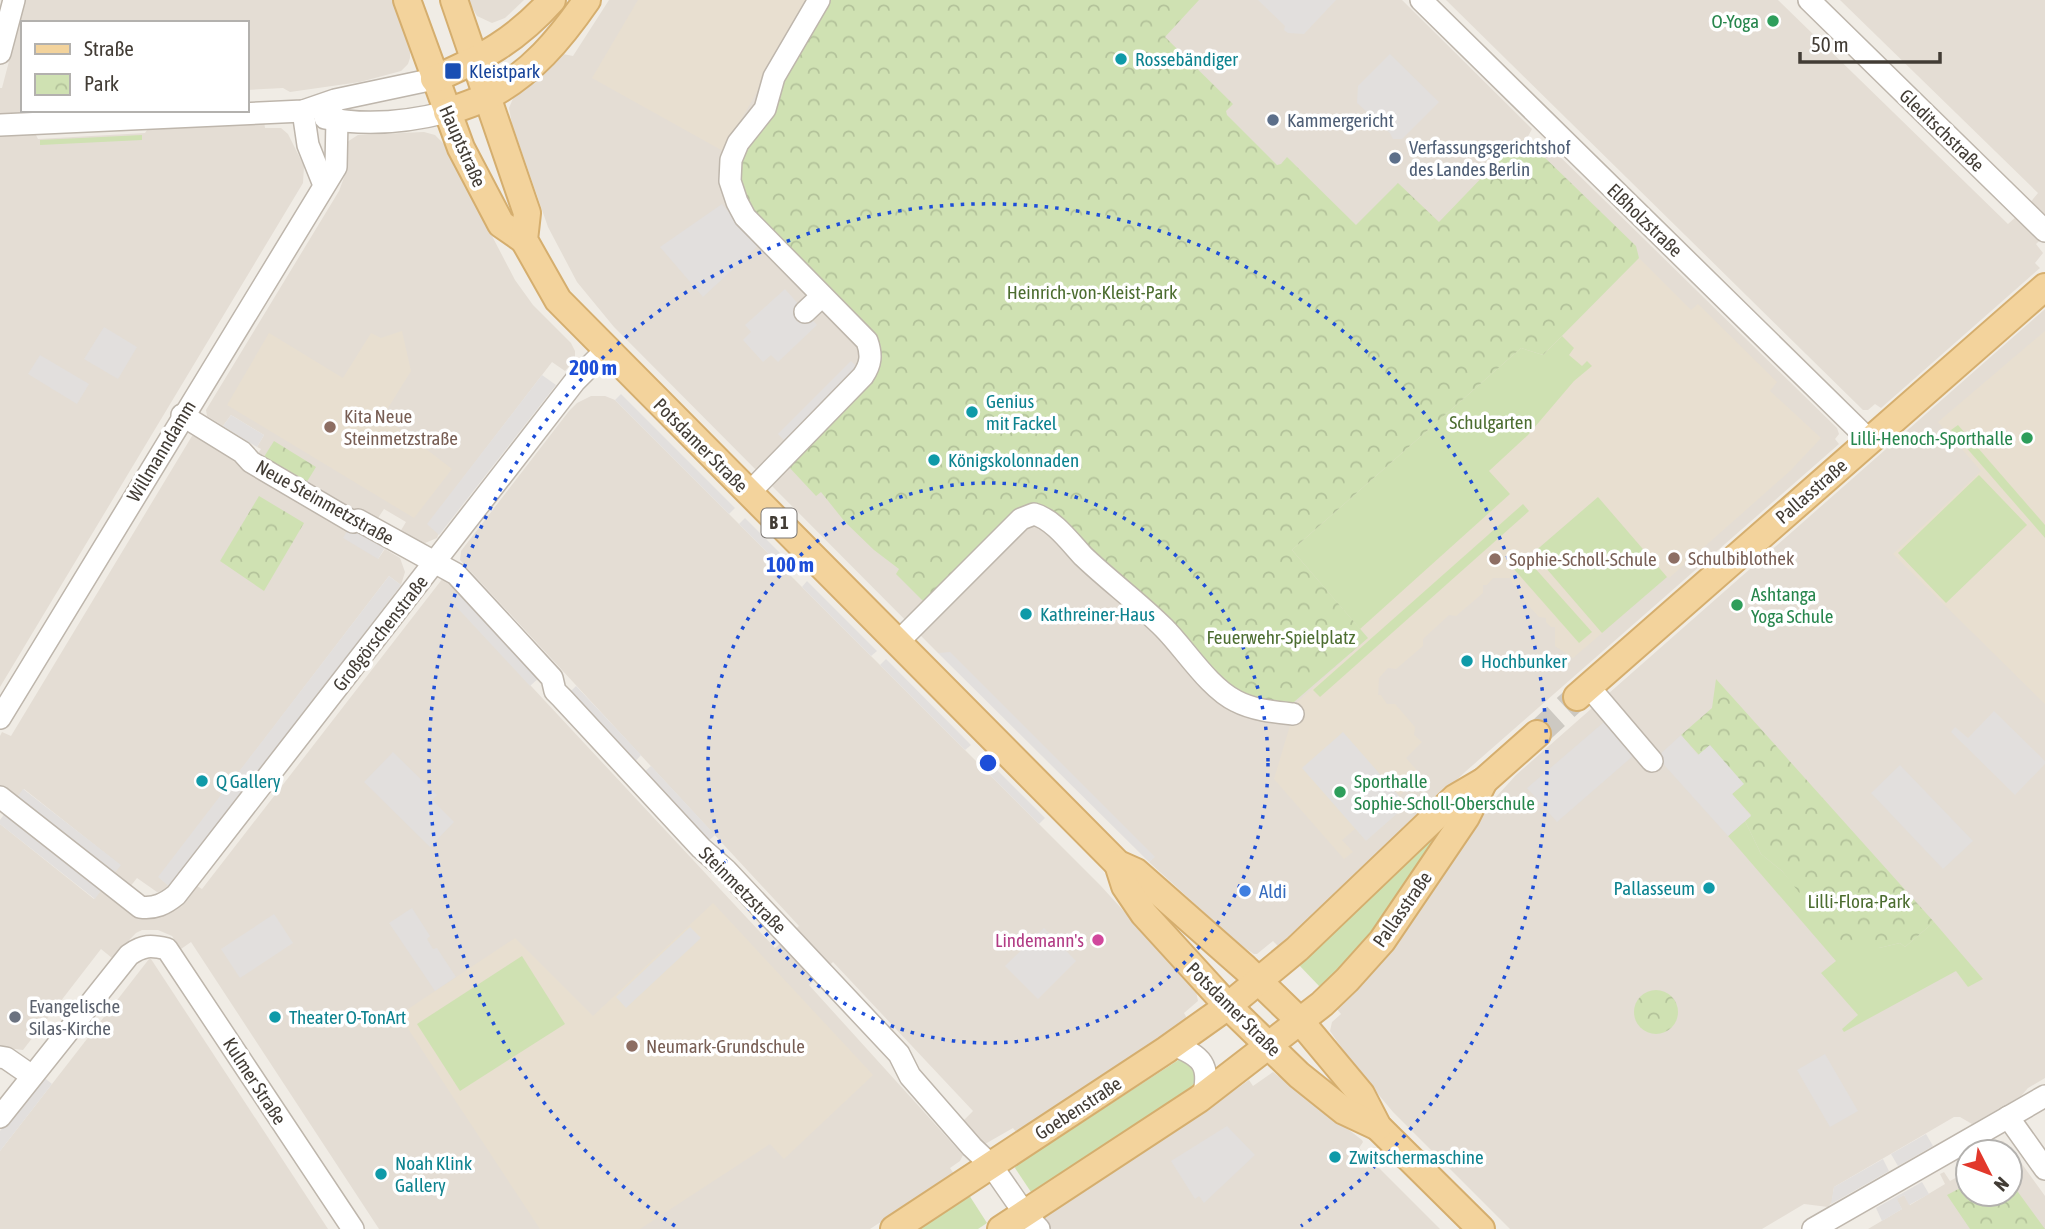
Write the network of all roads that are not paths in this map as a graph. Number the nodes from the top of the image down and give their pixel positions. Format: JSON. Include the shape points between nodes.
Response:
{"nodes":[{"id":1,"x":14,"y":0,"type":"edge"},
{"id":2,"x":407,"y":0,"type":"edge"},
{"id":3,"x":454,"y":0,"type":"edge"},
{"id":4,"x":552,"y":0,"type":"edge"},
{"id":5,"x":587,"y":0,"type":"edge"},
{"id":6,"x":819,"y":0,"type":"edge"},
{"id":7,"x":1421,"y":0,"type":"edge"},
{"id":8,"x":1809,"y":0,"type":"edge"},
{"id":9,"x":0,"y":53,"type":"edge"},
{"id":10,"x":475,"y":62,"type":"junction"},
{"id":11,"x":435,"y":79,"type":"junction"},
{"id":12,"x":487,"y":97,"type":"junction"},
{"id":13,"x":321,"y":112,"type":"junction"},
{"id":14,"x":447,"y":112,"type":"junction"},
{"id":15,"x":0,"y":125,"type":"edge"},
{"id":16,"x":324,"y":186,"type":"junction"},
{"id":17,"x":2045,"y":232,"type":"edge"},
{"id":18,"x":524,"y":240,"type":"junction"},
{"id":19,"x":2045,"y":286,"type":"edge"},
{"id":20,"x":822,"y":296,"type":"junction"},
{"id":21,"x":805,"y":312,"type":"dead end"},
{"id":22,"x":606,"y":350,"type":"junction"},
{"id":23,"x":182,"y":415,"type":"junction"},
{"id":24,"x":1869,"y":440,"type":"junction"},
{"id":25,"x":749,"y":493,"type":"junction"},
{"id":26,"x":435,"y":562,"type":"junction"},
{"id":27,"x":898,"y":642,"type":"junction"},
{"id":28,"x":1583,"y":692,"type":"joint"},
{"id":29,"x":1293,"y":715,"type":"dead end"},
{"id":30,"x":0,"y":718,"type":"edge"},
{"id":31,"x":1536,"y":734,"type":"tunnel mouth"},
{"id":32,"x":1652,"y":761,"type":"dead end"},
{"id":33,"x":1484,"y":780,"type":"junction"},
{"id":34,"x":0,"y":797,"type":"edge"},
{"id":35,"x":1118,"y":864,"type":"junction"},
{"id":36,"x":150,"y":908,"type":"junction"},
{"id":37,"x":149,"y":945,"type":"junction"},
{"id":38,"x":1259,"y":981,"type":"junction"},
{"id":39,"x":1228,"y":1006,"type":"junction"},
{"id":40,"x":1300,"y":1021,"type":"junction"},
{"id":41,"x":1173,"y":1045,"type":"junction"},
{"id":42,"x":1269,"y":1046,"type":"junction"},
{"id":43,"x":0,"y":1057,"type":"edge"},
{"id":44,"x":32,"y":1076,"type":"junction"},
{"id":45,"x":2045,"y":1096,"type":"edge"},
{"id":46,"x":1203,"y":1097,"type":"junction"},
{"id":47,"x":0,"y":1117,"type":"edge"},
{"id":48,"x":2008,"y":1117,"type":"junction"},
{"id":49,"x":1378,"y":1127,"type":"junction"},
{"id":50,"x":991,"y":1165,"type":"junction"},
{"id":51,"x":2045,"y":1169,"type":"edge"},
{"id":52,"x":1032,"y":1221,"type":"edge"},
{"id":53,"x":353,"y":1229,"type":"edge"},
{"id":54,"x":894,"y":1229,"type":"edge"},
{"id":55,"x":1001,"y":1229,"type":"edge"},
{"id":56,"x":1480,"y":1229,"type":"edge"},
{"id":57,"x":1813,"y":1229,"type":"edge"}],
"edges":[{"from":1,"to":9,"type":"street"},
{"from":2,"to":11,"type":"main road","name":"Hauptstraße","number":"B 1"},
{"from":3,"to":10,"type":"main road"},
{"from":4,"to":10,"type":"main road","via":[[524,28]]},
{"from":5,"to":12,"type":"main road","via":[[543,57]]},
{"from":6,"to":20,"type":"street","via":[[774,78],[765,109],[738,143],[730,180],[741,220]]},
{"from":7,"to":24,"type":"street","name":"Elßholzstraße"},
{"from":8,"to":17,"type":"street","name":"Gleditschstraße"},
{"from":10,"to":11,"type":"main road"},
{"from":10,"to":12,"type":"main road"},
{"from":11,"to":13,"type":"street","via":[[335,100]]},
{"from":11,"to":14,"type":"main road","name":"Hauptstraße","number":"B 1"},
{"from":12,"to":14,"type":"main road"},
{"from":12,"to":18,"type":"main road","via":[[527,213]]},
{"from":13,"to":14,"type":"street","via":[[357,122],[408,120]]},
{"from":13,"to":15,"type":"street"},
{"from":13,"to":16,"type":"street","name":"Willmanndamm","via":[[335,167]]},
{"from":13,"to":16,"type":"street","via":[[308,145]]},
{"from":14,"to":18,"type":"main road","name":"Hauptstraße","number":"B 1","via":[[501,224]]},
{"from":16,"to":23,"type":"street","name":"Willmanndamm"},
{"from":18,"to":22,"type":"main road","name":"Potsdamer Straße","number":"B 1","via":[[558,300]]},
{"from":19,"to":24,"type":"main road","name":"Pallasstraße"},
{"from":20,"to":21,"type":"street"},
{"from":20,"to":25,"type":"street","via":[[867,341],[870,365]]},
{"from":22,"to":25,"type":"main road","name":"Potsdamer Straße","number":"B 1"},
{"from":22,"to":26,"type":"street","name":"Großgörschenstraße","via":[[575,381]]},
{"from":23,"to":26,"type":"street","name":"Neue Steinmetzstraße","via":[[353,522],[358,520]]},
{"from":23,"to":30,"type":"street","name":"Willmanndamm"},
{"from":24,"to":28,"type":"main road","name":"Pallasstraße"},
{"from":25,"to":27,"type":"main road","name":"Potsdamer Straße","number":"B 1"},
{"from":26,"to":36,"type":"street","name":"Großgörschenstraße","via":[[176,895],[166,904]]},
{"from":26,"to":50,"type":"street","name":"Steinmetzstraße","via":[[456,574],[552,678],[555,691],[900,1054],[910,1076]]},
{"from":27,"to":29,"type":"street","via":[[1021,519],[1034,514],[1046,519],[1125,591],[1234,700]]},
{"from":27,"to":35,"type":"main road","name":"Potsdamer Straße","number":"B 1"},
{"from":28,"to":32,"type":"street"},
{"from":31,"to":33,"type":"main road","name":"Pallasstraße"},
{"from":33,"to":38,"type":"main road","name":"Pallasstraße","via":[[1455,798]]},
{"from":33,"to":40,"type":"main road","name":"Pallasstraße","via":[[1466,817],[1382,941]]},
{"from":34,"to":36,"type":"street","via":[[131,901]]},
{"from":35,"to":38,"type":"main road","name":"Potsdamer Straße","number":"B 1","via":[[1136,872]]},
{"from":35,"to":39,"type":"main road","name":"Potsdamer Straße","number":"B 1","via":[[1125,886],[1144,914]]},
{"from":36,"to":37,"type":"street"},
{"from":37,"to":44,"type":"street","via":[[120,963]]},
{"from":37,"to":53,"type":"street","name":"Kulmer Straße","via":[[172,954]]},
{"from":38,"to":39,"type":"main road","name":"Goebenstraße"},
{"from":38,"to":40,"type":"main road","name":"Potsdamer Straße","number":"B 1"},
{"from":39,"to":41,"type":"main road","name":"Goebenstraße"},
{"from":39,"to":42,"type":"main road","name":"Potsdamer Straße","number":"B 1"},
{"from":40,"to":42,"type":"main road"},
{"from":40,"to":49,"type":"main road","name":"Potsdamer Straße","number":"B 1","via":[[1361,1094]]},
{"from":41,"to":46,"type":"street","via":[[1204,1066],[1208,1078]]},
{"from":41,"to":50,"type":"main road","name":"Goebenstraße"},
{"from":42,"to":46,"type":"main road"},
{"from":42,"to":49,"type":"main road","name":"Potsdamer Straße","number":"B 1","via":[[1344,1111]]},
{"from":43,"to":44,"type":"street"},
{"from":44,"to":47,"type":"street"},
{"from":45,"to":48,"type":"street"},
{"from":46,"to":52,"type":"main road"},
{"from":48,"to":51,"type":"street"},
{"from":48,"to":57,"type":"street"},
{"from":49,"to":56,"type":"main road","name":"Potsdamer Straße","number":"B 1"},
{"from":50,"to":52,"type":"street","name":"Steinmetzstraße"},
{"from":50,"to":54,"type":"main road","name":"Goebenstraße"},
{"from":52,"to":55,"type":"main road"}]}
